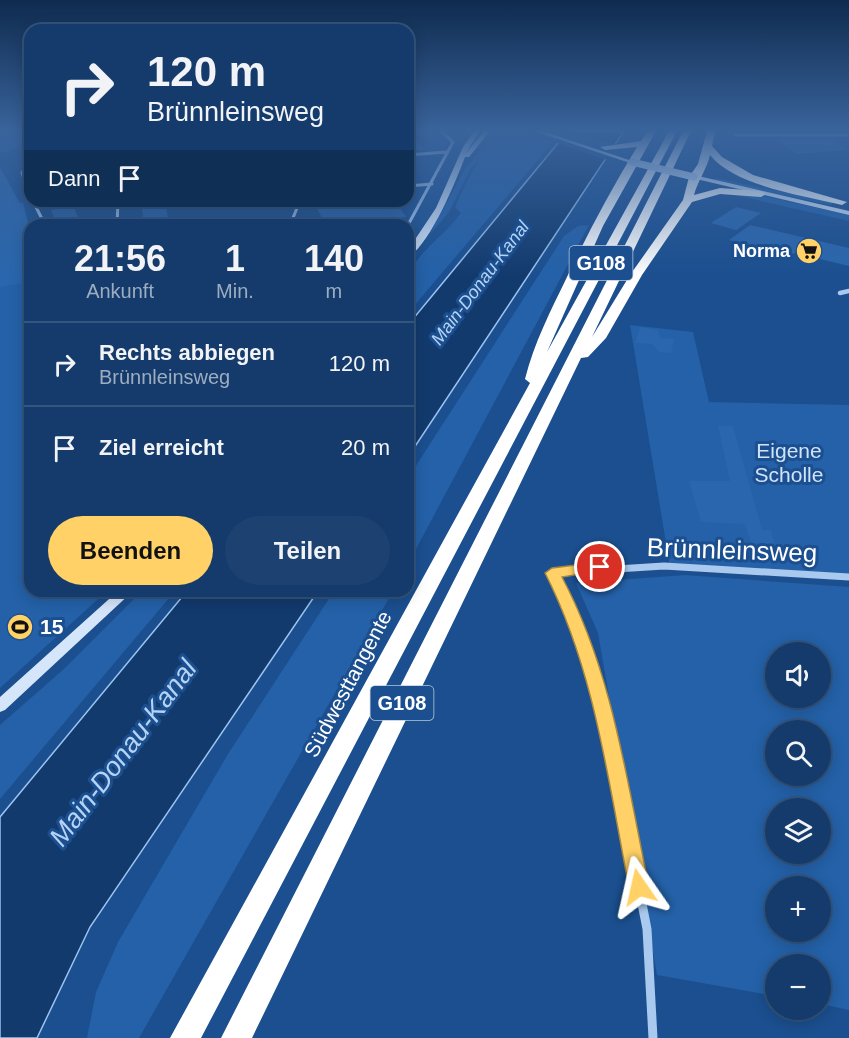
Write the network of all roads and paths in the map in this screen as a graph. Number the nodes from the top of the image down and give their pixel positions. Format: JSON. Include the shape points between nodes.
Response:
{"nodes":[{"id":1,"x":434,"y":179,"type":"edge"},
{"id":2,"x":452,"y":179,"type":"edge"},
{"id":3,"x":623,"y":179,"type":"edge"},
{"id":4,"x":647,"y":179,"type":"edge"},
{"id":5,"x":663,"y":179,"type":"edge"},
{"id":6,"x":695,"y":179,"type":"edge"},
{"id":7,"x":705,"y":179,"type":"edge"},
{"id":8,"x":710,"y":179,"type":"edge"},
{"id":9,"x":761,"y":179,"type":"edge"},
{"id":10,"x":432,"y":184,"type":"junction"},
{"id":11,"x":414,"y":186,"type":"edge"},
{"id":12,"x":761,"y":194,"type":"junction"},
{"id":13,"x":688,"y":200,"type":"junction"},
{"id":14,"x":845,"y":203,"type":"edge"},
{"id":15,"x":849,"y":213,"type":"edge"},
{"id":16,"x":411,"y":219,"type":"edge"},
{"id":17,"x":414,"y":246,"type":"edge"},
{"id":18,"x":849,"y":291,"type":"edge"},
{"id":19,"x":840,"y":293,"type":"dead end"},
{"id":20,"x":569,"y":369,"type":"junction"},
{"id":21,"x":529,"y":396,"type":"junction"},
{"id":22,"x":849,"y":577,"type":"edge"},
{"id":23,"x":119,"y":597,"type":"edge"},
{"id":24,"x":0,"y":706,"type":"edge"},
{"id":25,"x":185,"y":1038,"type":"edge"},
{"id":26,"x":236,"y":1038,"type":"edge"},
{"id":27,"x":653,"y":1038,"type":"edge"}],
"edges":[{"from":1,"to":10,"type":"street"},
{"from":2,"to":17,"type":"main road"},
{"from":3,"to":21,"type":"highway","via":[[537,355]]},
{"from":4,"to":21,"type":"highway","name":"Südwesttangente","number":"G108"},
{"from":5,"to":20,"type":"highway","number":"G108"},
{"from":6,"to":13,"type":"highway"},
{"from":7,"to":12,"type":"main road"},
{"from":8,"to":14,"type":"main road"},
{"from":9,"to":14,"type":"highway"},
{"from":10,"to":11,"type":"street"},
{"from":10,"to":16,"type":"street"},
{"from":12,"to":13,"type":"highway","via":[[720,192]]},
{"from":12,"to":15,"type":"main road"},
{"from":13,"to":20,"type":"highway","via":[[636,275],[601,335]]},
{"from":18,"to":19,"type":"street"},
{"from":20,"to":26,"type":"highway","number":"G108"},
{"from":21,"to":25,"type":"highway","name":"Südwesttangente","number":"G108"},
{"from":22,"to":27,"type":"street","name":"Brünnleinsweg","via":[[704,568],[600,567],[552,573],[589,655],[606,720],[647,929]]},
{"from":23,"to":24,"type":"main road"}]}
